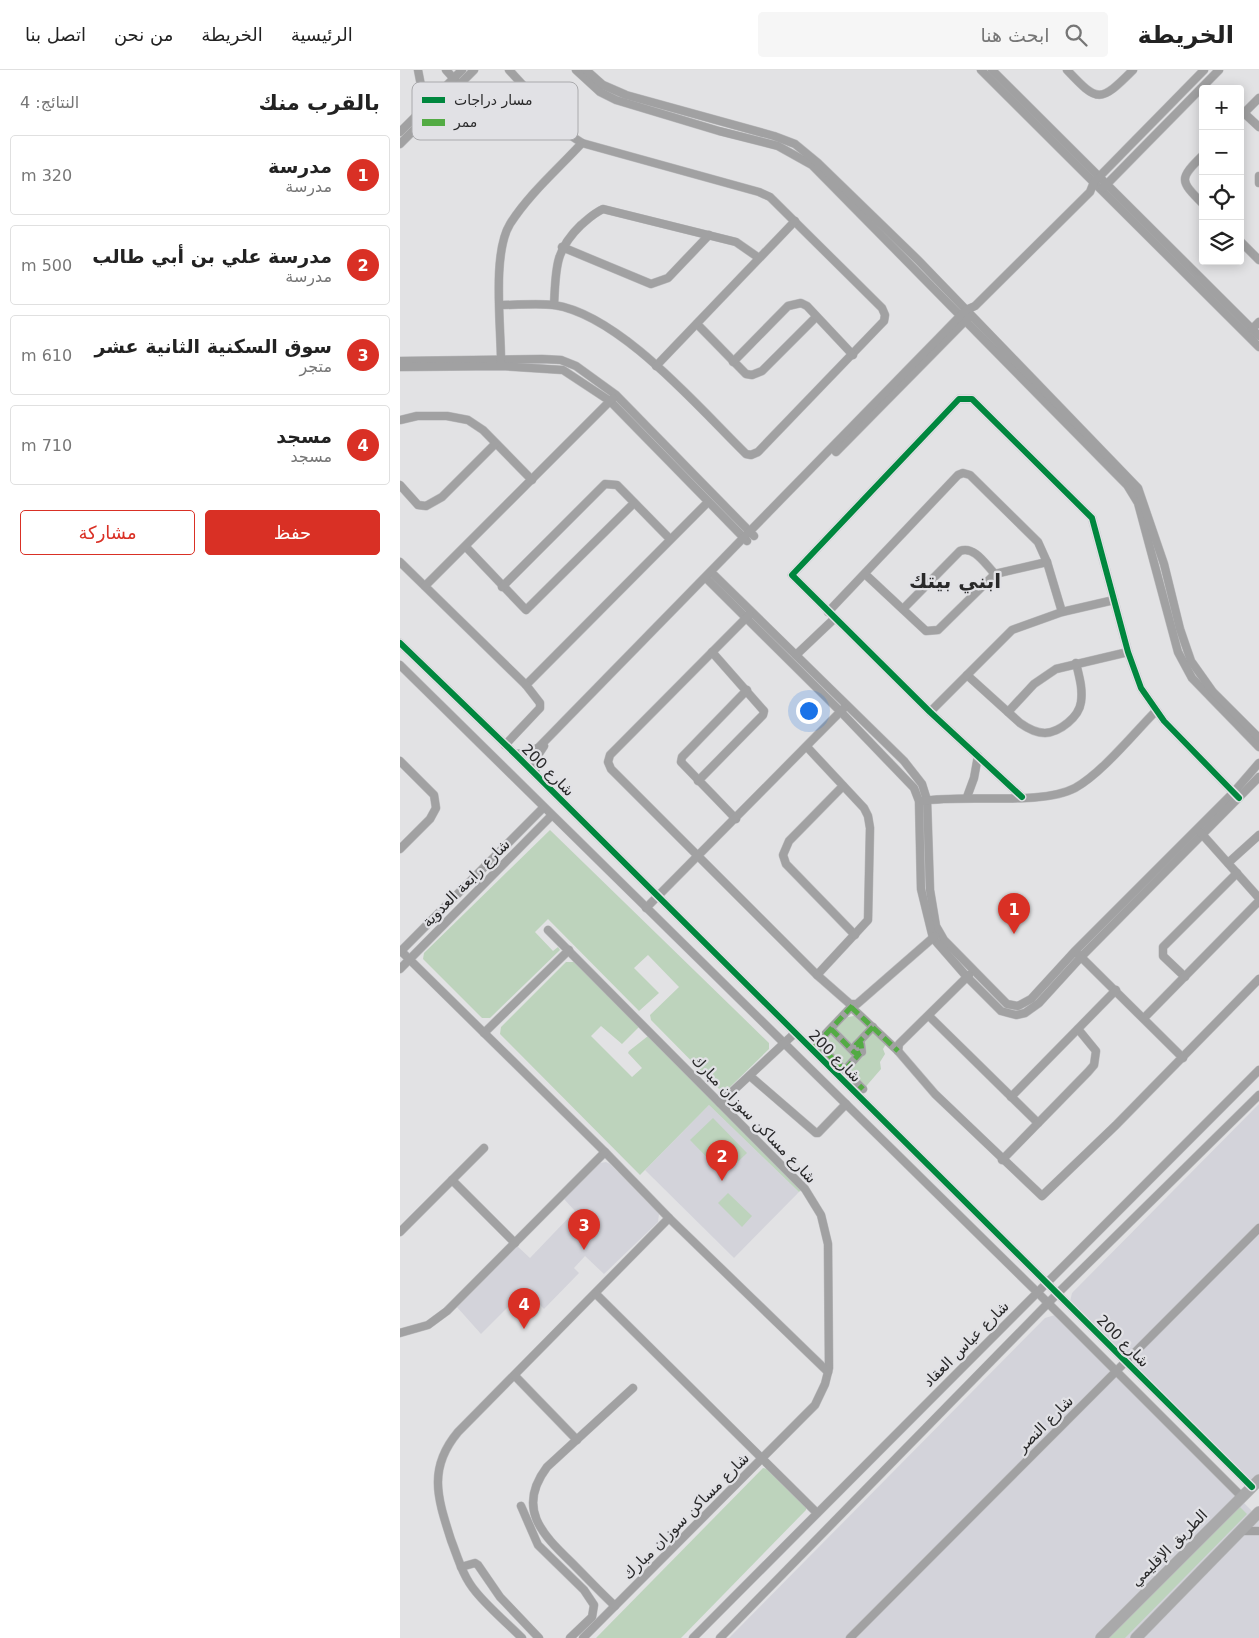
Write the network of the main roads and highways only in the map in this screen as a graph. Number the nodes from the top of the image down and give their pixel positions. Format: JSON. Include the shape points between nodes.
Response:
{"nodes":[{"id":1,"x":1256,"y":1484,"type":"edge"},
{"id":2,"x":1259,"y":1512,"type":"edge"},
{"id":3,"x":1101,"y":1638,"type":"edge"},
{"id":4,"x":1136,"y":1638,"type":"edge"}],
"edges":[{"from":1,"to":3,"type":"highway","name":"الطريق الإقليمي"},
{"from":2,"to":4,"type":"highway"}]}
